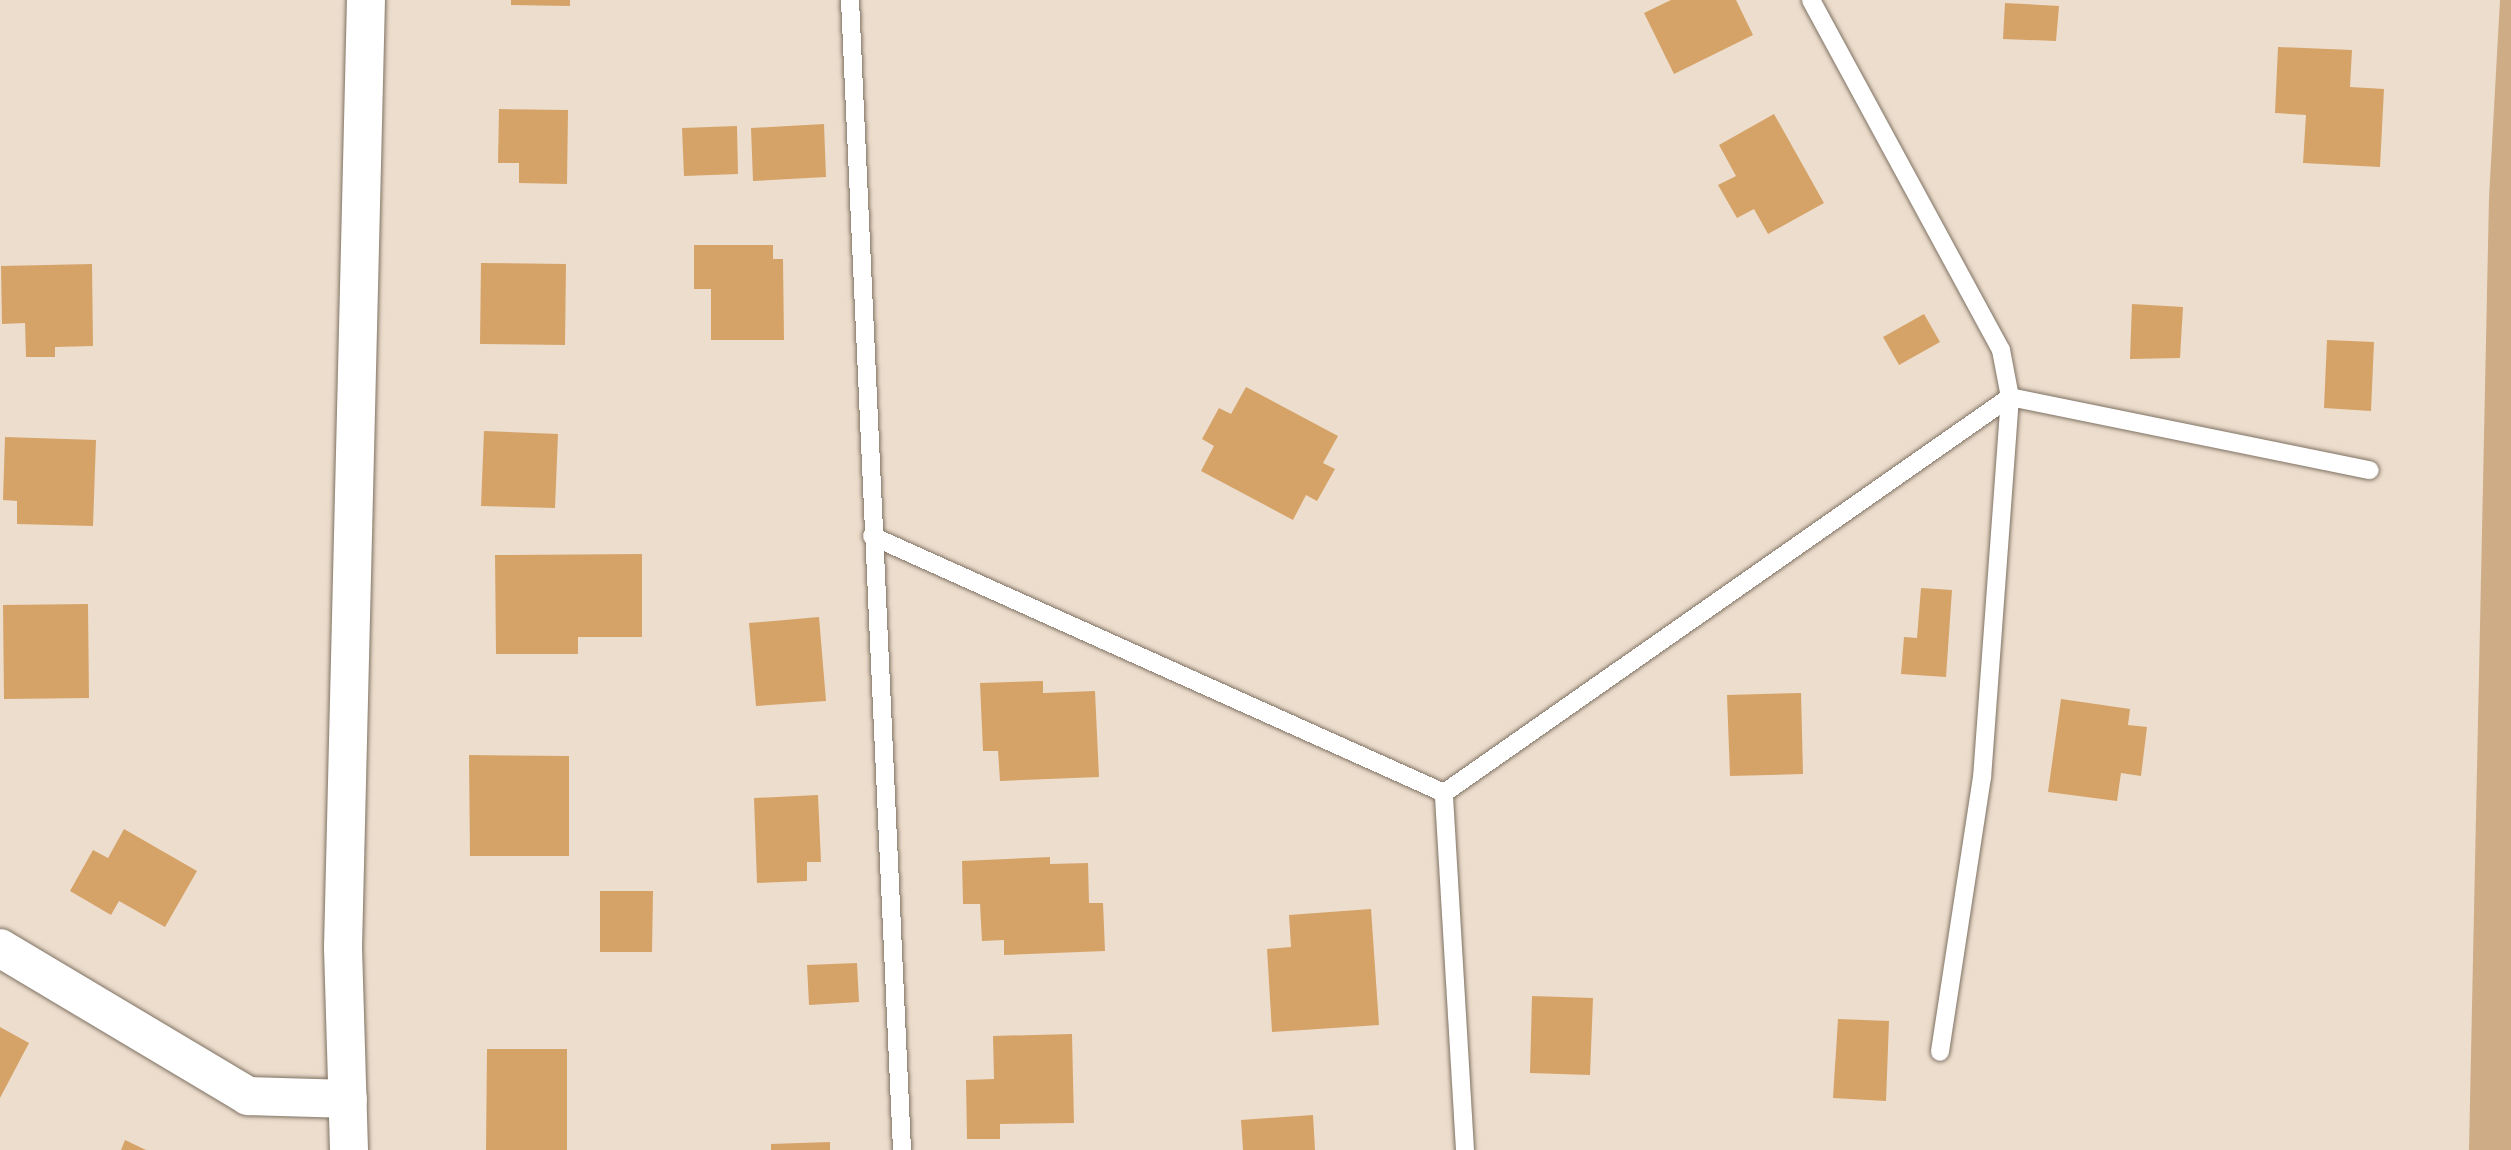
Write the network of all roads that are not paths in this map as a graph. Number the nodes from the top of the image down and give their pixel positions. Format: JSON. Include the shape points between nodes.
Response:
{"nodes":[{"id":1,"x":366,"y":0,"type":"edge"},
{"id":2,"x":850,"y":0,"type":"edge"},
{"id":3,"x":1810,"y":0,"type":"edge"},
{"id":4,"x":2010,"y":397,"type":"junction"},
{"id":5,"x":2370,"y":470,"type":"dead end"},
{"id":6,"x":872,"y":536,"type":"junction"},
{"id":7,"x":1444,"y":793,"type":"junction"},
{"id":8,"x":0,"y":948,"type":"edge"},
{"id":9,"x":1940,"y":1052,"type":"dead end"},
{"id":10,"x":348,"y":1099,"type":"junction"},
{"id":11,"x":349,"y":1150,"type":"edge"},
{"id":12,"x":902,"y":1150,"type":"edge"},
{"id":13,"x":1464,"y":1150,"type":"edge"}],
"edges":[{"from":1,"to":10,"type":"street","via":[[343,947]]},
{"from":2,"to":6,"type":"lane"},
{"from":3,"to":4,"type":"lane","via":[[2002,350]]},
{"from":4,"to":5,"type":"lane"},
{"from":4,"to":7,"type":"lane"},
{"from":4,"to":9,"type":"lane","via":[[1982,776]]},
{"from":6,"to":7,"type":"lane"},
{"from":6,"to":12,"type":"lane"},
{"from":7,"to":13,"type":"lane"},
{"from":8,"to":10,"type":"street","via":[[248,1096]]},
{"from":10,"to":11,"type":"street"}]}
